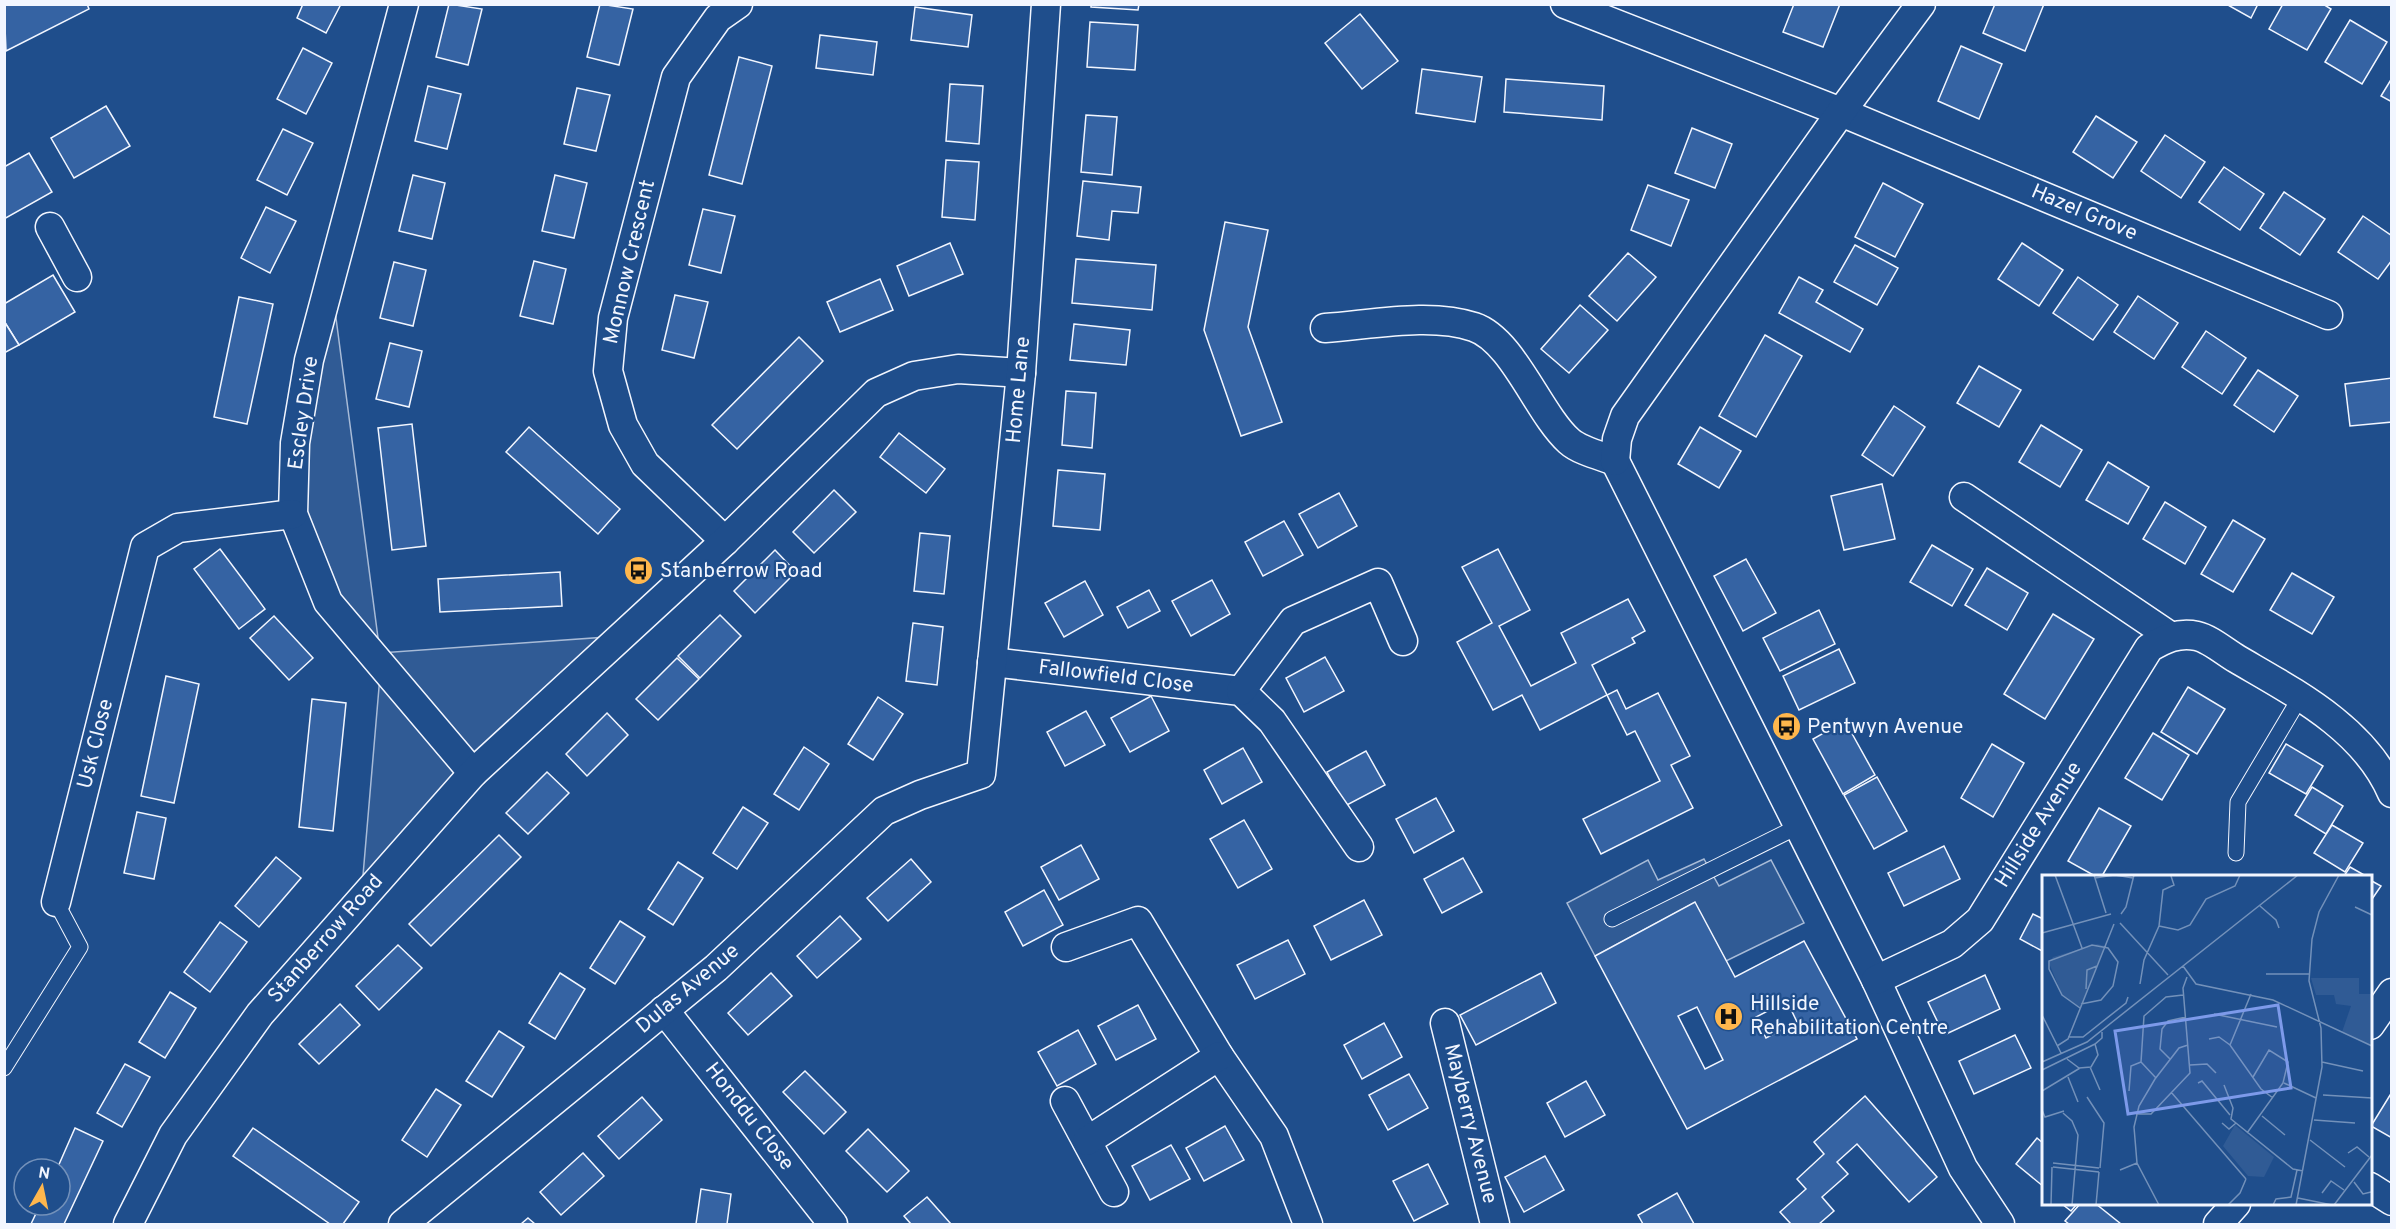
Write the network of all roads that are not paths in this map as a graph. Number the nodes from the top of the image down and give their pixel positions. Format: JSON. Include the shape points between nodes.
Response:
{"nodes":[{"id":1,"x":404,"y":4,"type":"edge"},
{"id":2,"x":738,"y":4,"type":"edge"},
{"id":3,"x":1046,"y":4,"type":"edge"},
{"id":4,"x":1565,"y":4,"type":"edge"},
{"id":5,"x":1921,"y":4,"type":"edge"},
{"id":6,"x":1840,"y":112,"type":"junction"},
{"id":7,"x":50,"y":227,"type":"dead end"},
{"id":8,"x":76,"y":277,"type":"dead end"},
{"id":9,"x":2328,"y":315,"type":"dead end"},
{"id":10,"x":1325,"y":328,"type":"dead end"},
{"id":11,"x":1021,"y":373,"type":"junction"},
{"id":12,"x":1615,"y":461,"type":"junction"},
{"id":13,"x":1964,"y":497,"type":"dead end"},
{"id":14,"x":293,"y":514,"type":"junction"},
{"id":15,"x":725,"y":541,"type":"junction"},
{"id":16,"x":2170,"y":636,"type":"junction"},
{"id":17,"x":1403,"y":641,"type":"dead end"},
{"id":18,"x":992,"y":662,"type":"junction"},
{"id":19,"x":1240,"y":691,"type":"junction"},
{"id":20,"x":2301,"y":696,"type":"junction"},
{"id":21,"x":473,"y":773,"type":"junction"},
{"id":22,"x":981,"y":774,"type":"joint"},
{"id":23,"x":2389,"y":779,"type":"edge"},
{"id":24,"x":1799,"y":826,"type":"junction"},
{"id":25,"x":1359,"y":847,"type":"dead end"},
{"id":26,"x":2236,"y":853,"type":"dead end"},
{"id":27,"x":56,"y":902,"type":"joint"},
{"id":28,"x":1612,"y":919,"type":"dead end"},
{"id":29,"x":1066,"y":947,"type":"dead end"},
{"id":30,"x":1876,"y":980,"type":"junction"},
{"id":31,"x":2391,"y":993,"type":"edge"},
{"id":32,"x":664,"y":1010,"type":"junction"},
{"id":33,"x":2372,"y":1022,"type":"edge"},
{"id":34,"x":1445,"y":1023,"type":"dead end"},
{"id":35,"x":1219,"y":1056,"type":"junction"},
{"id":36,"x":4,"y":1068,"type":"edge"},
{"id":37,"x":1065,"y":1101,"type":"dead end"},
{"id":38,"x":1087,"y":1141,"type":"junction"},
{"id":39,"x":2372,"y":1188,"type":"edge"},
{"id":40,"x":1114,"y":1192,"type":"dead end"},
{"id":41,"x":2391,"y":1201,"type":"edge"},
{"id":42,"x":2234,"y":1205,"type":"edge"},
{"id":43,"x":128,"y":1224,"type":"edge"},
{"id":44,"x":404,"y":1224,"type":"edge"},
{"id":45,"x":833,"y":1224,"type":"edge"},
{"id":46,"x":1308,"y":1224,"type":"edge"},
{"id":47,"x":1495,"y":1224,"type":"edge"},
{"id":48,"x":2000,"y":1224,"type":"edge"},
{"id":49,"x":2218,"y":1224,"type":"edge"}],
"edges":[{"from":1,"to":14,"type":"street","name":"Escley Drive","via":[[309,360],[295,443]]},
{"from":2,"to":15,"type":"street","name":"Monnow Crescent","via":[[718,18],[676,77],[613,318],[608,371],[623,425],[645,464]]},
{"from":3,"to":11,"type":"street","name":"Home Lane"},
{"from":4,"to":6,"type":"street","name":"Hazel Grove"},
{"from":5,"to":6,"type":"street"},
{"from":6,"to":9,"type":"street","name":"Hazel Grove"},
{"from":6,"to":12,"type":"street","via":[[1625,416]]},
{"from":7,"to":8,"type":"street"},
{"from":10,"to":12,"type":"street","via":[[1444,320],[1477,327],[1502,347],[1570,443]]},
{"from":11,"to":15,"type":"street","name":"Stanberrow Road","via":[[958,369],[914,376],[876,393]]},
{"from":11,"to":18,"type":"street","name":"Home Lane"},
{"from":12,"to":24,"type":"street"},
{"from":13,"to":16,"type":"street"},
{"from":14,"to":21,"type":"street","name":"Escley Drive","via":[[328,602]]},
{"from":14,"to":27,"type":"street","name":"Usk Close","via":[[178,528],[145,547]]},
{"from":15,"to":21,"type":"street","name":"Stanberrow Road"},
{"from":16,"to":20,"type":"street","via":[[2198,636]]},
{"from":16,"to":30,"type":"street","name":"Hillside Avenue","via":[[2149,648],[1980,920],[1952,944]]},
{"from":17,"to":19,"type":"street","via":[[1378,583],[1293,621]]},
{"from":18,"to":19,"type":"street","name":"Fallowfield Close"},
{"from":18,"to":22,"type":"street","name":"Home Lane"},
{"from":19,"to":25,"type":"street","via":[[1272,722]]},
{"from":20,"to":23,"type":"street","via":[[2350,735]]},
{"from":20,"to":26,"type":"lane","via":[[2238,802]]},
{"from":21,"to":43,"type":"street","name":"Stanberrow Road","via":[[260,1014],[172,1136]]},
{"from":22,"to":32,"type":"street","name":"Dulas Avenue","via":[[884,811],[716,968]]},
{"from":24,"to":28,"type":"lane"},
{"from":24,"to":30,"type":"street"},
{"from":27,"to":36,"type":"lane","name":"Usk Close","via":[[80,947]]},
{"from":29,"to":35,"type":"street","via":[[1138,921]]},
{"from":30,"to":48,"type":"street","via":[[1963,1168]]},
{"from":31,"to":33,"type":"street"},
{"from":32,"to":44,"type":"street","name":"Dulas Avenue"},
{"from":32,"to":45,"type":"street","name":"Honddu Close"},
{"from":34,"to":47,"type":"street","name":"Mayberry Avenue"},
{"from":35,"to":38,"type":"street"},
{"from":35,"to":46,"type":"street","via":[[1274,1136]]},
{"from":37,"to":38,"type":"street"},
{"from":38,"to":40,"type":"street"},
{"from":39,"to":41,"type":"street"},
{"from":42,"to":49,"type":"street"}]}
